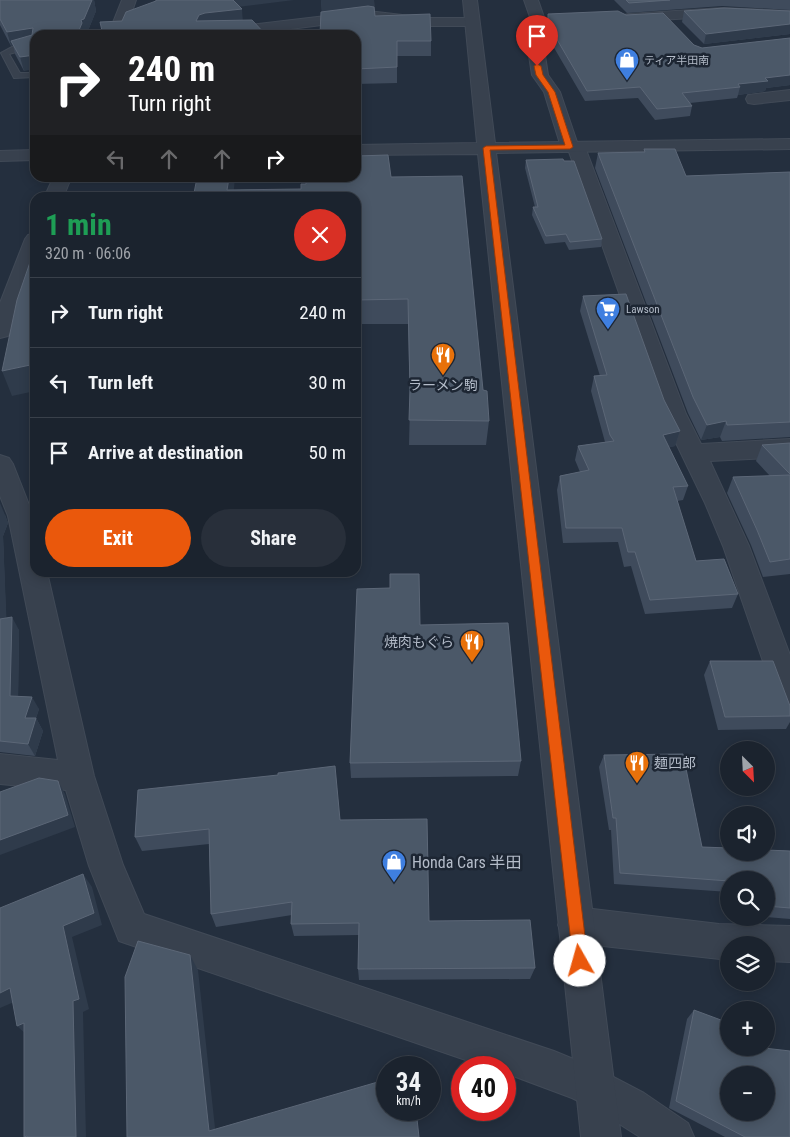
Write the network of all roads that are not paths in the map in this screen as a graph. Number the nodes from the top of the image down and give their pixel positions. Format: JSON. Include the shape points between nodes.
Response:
{"nodes":[{"id":1,"x":129,"y":0,"type":"edge"},
{"id":2,"x":367,"y":0,"type":"edge"},
{"id":3,"x":530,"y":0,"type":"edge"},
{"id":4,"x":769,"y":0,"type":"edge"},
{"id":5,"x":790,"y":8,"type":"edge"},
{"id":6,"x":471,"y":11,"type":"edge"},
{"id":7,"x":377,"y":15,"type":"junction"},
{"id":8,"x":790,"y":15,"type":"edge"},
{"id":9,"x":666,"y":16,"type":"junction"},
{"id":10,"x":624,"y":19,"type":"edge"},
{"id":11,"x":118,"y":30,"type":"edge"},
{"id":12,"x":244,"y":30,"type":"edge"},
{"id":13,"x":679,"y":30,"type":"edge"},
{"id":14,"x":30,"y":46,"type":"edge"},
{"id":15,"x":30,"y":75,"type":"edge"},
{"id":16,"x":790,"y":95,"type":"edge"},
{"id":17,"x":754,"y":99,"type":"dead end"},
{"id":18,"x":790,"y":144,"type":"edge"},
{"id":19,"x":573,"y":147,"type":"junction"},
{"id":20,"x":486,"y":148,"type":"junction"},
{"id":21,"x":361,"y":150,"type":"edge"},
{"id":22,"x":0,"y":156,"type":"edge"},
{"id":23,"x":30,"y":156,"type":"edge"},
{"id":24,"x":30,"y":252,"type":"edge"},
{"id":25,"x":0,"y":331,"type":"edge"},
{"id":26,"x":790,"y":448,"type":"edge"},
{"id":27,"x":692,"y":453,"type":"junction"},
{"id":28,"x":0,"y":464,"type":"edge"},
{"id":29,"x":30,"y":557,"type":"edge"},
{"id":30,"x":34,"y":577,"type":"edge"},
{"id":31,"x":782,"y":650,"type":"edge"},
{"id":32,"x":790,"y":696,"type":"edge"},
{"id":33,"x":0,"y":769,"type":"edge"},
{"id":34,"x":78,"y":776,"type":"junction"},
{"id":35,"x":576,"y":925,"type":"junction"},
{"id":36,"x":790,"y":944,"type":"edge"},
{"id":37,"x":595,"y":1086,"type":"junction"},
{"id":38,"x":601,"y":1137,"type":"edge"},
{"id":39,"x":674,"y":1137,"type":"edge"}],
"edges":[{"from":1,"to":11,"type":"street"},
{"from":2,"to":7,"type":"street"},
{"from":3,"to":19,"type":"street","via":[[538,20],[536,49],[540,75],[552,92]]},
{"from":4,"to":5,"type":"street"},
{"from":6,"to":7,"type":"street","via":[[428,22]]},
{"from":6,"to":20,"type":"street"},
{"from":7,"to":12,"type":"street"},
{"from":8,"to":9,"type":"street","via":[[722,12]]},
{"from":9,"to":10,"type":"street"},
{"from":9,"to":13,"type":"street"},
{"from":14,"to":15,"type":"lane","via":[[6,53],[17,76]]},
{"from":16,"to":17,"type":"street"},
{"from":18,"to":19,"type":"street"},
{"from":19,"to":20,"type":"street"},
{"from":19,"to":27,"type":"street","via":[[674,414]]},
{"from":20,"to":21,"type":"street"},
{"from":20,"to":35,"type":"street"},
{"from":22,"to":23,"type":"street"},
{"from":24,"to":25,"type":"street"},
{"from":26,"to":27,"type":"street"},
{"from":27,"to":31,"type":"street","via":[[718,503]]},
{"from":28,"to":29,"type":"street","via":[[21,516]]},
{"from":30,"to":34,"type":"street"},
{"from":31,"to":32,"type":"street"},
{"from":33,"to":34,"type":"street"},
{"from":34,"to":37,"type":"street","via":[[106,866],[132,928]]},
{"from":35,"to":36,"type":"street","via":[[719,942]]},
{"from":35,"to":37,"type":"street"},
{"from":37,"to":38,"type":"street"},
{"from":37,"to":39,"type":"street"}]}
